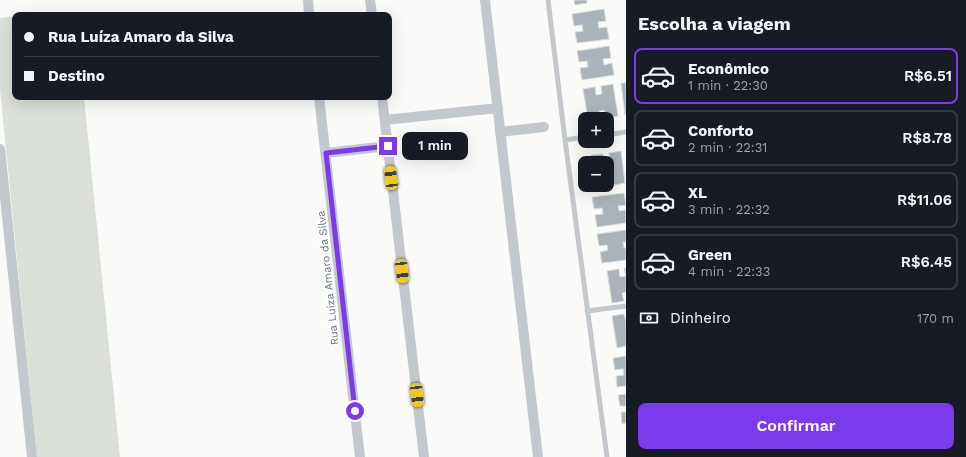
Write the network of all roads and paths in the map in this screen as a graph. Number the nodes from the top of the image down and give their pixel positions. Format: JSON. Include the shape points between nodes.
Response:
{"nodes":[{"id":1,"x":308,"y":0,"type":"edge"},
{"id":2,"x":370,"y":0,"type":"edge"},
{"id":3,"x":485,"y":0,"type":"edge"},
{"id":4,"x":548,"y":0,"type":"edge"},
{"id":5,"x":310,"y":12,"type":"edge"},
{"id":6,"x":372,"y":12,"type":"edge"},
{"id":7,"x":319,"y":100,"type":"edge"},
{"id":8,"x":382,"y":100,"type":"edge"},
{"id":9,"x":498,"y":108,"type":"junction"},
{"id":10,"x":384,"y":120,"type":"junction"},
{"id":11,"x":544,"y":127,"type":"dead end"},
{"id":12,"x":500,"y":132,"type":"junction"},
{"id":13,"x":626,"y":132,"type":"edge"},
{"id":14,"x":614,"y":134,"type":"edge"},
{"id":15,"x":578,"y":138,"type":"edge"},
{"id":16,"x":565,"y":140,"type":"junction"},
{"id":17,"x":388,"y":146,"type":"junction"},
{"id":18,"x":0,"y":149,"type":"edge"},
{"id":19,"x":326,"y":153,"type":"junction"},
{"id":20,"x":626,"y":306,"type":"edge"},
{"id":21,"x":587,"y":311,"type":"junction"},
{"id":22,"x":32,"y":457,"type":"edge"},
{"id":23,"x":360,"y":457,"type":"edge"},
{"id":24,"x":424,"y":457,"type":"edge"},
{"id":25,"x":538,"y":457,"type":"edge"},
{"id":26,"x":607,"y":457,"type":"edge"}],
"edges":[{"from":1,"to":5,"type":"street"},
{"from":2,"to":6,"type":"street"},
{"from":3,"to":9,"type":"street"},
{"from":4,"to":16,"type":"lane"},
{"from":7,"to":19,"type":"street","name":"Rua Luíza Amaro da Silva"},
{"from":8,"to":10,"type":"street"},
{"from":9,"to":10,"type":"street"},
{"from":9,"to":12,"type":"street"},
{"from":10,"to":17,"type":"street"},
{"from":11,"to":12,"type":"street"},
{"from":12,"to":25,"type":"street"},
{"from":13,"to":14,"type":"lane"},
{"from":15,"to":16,"type":"lane"},
{"from":16,"to":21,"type":"lane"},
{"from":17,"to":19,"type":"street"},
{"from":17,"to":24,"type":"street"},
{"from":18,"to":22,"type":"street"},
{"from":19,"to":23,"type":"street","name":"Rua Luíza Amaro da Silva"},
{"from":20,"to":21,"type":"lane"},
{"from":21,"to":26,"type":"lane"}]}
